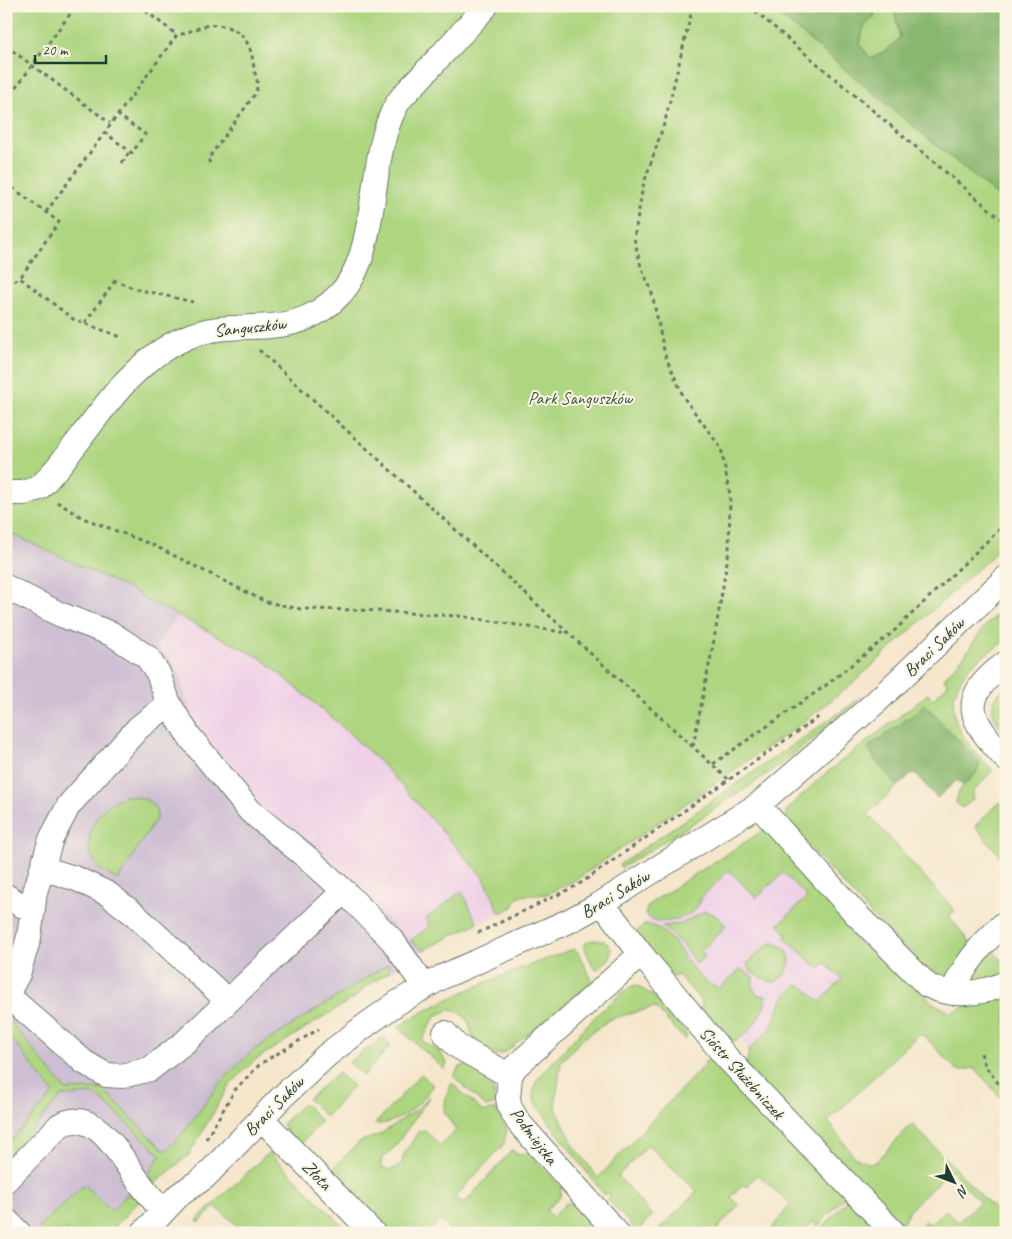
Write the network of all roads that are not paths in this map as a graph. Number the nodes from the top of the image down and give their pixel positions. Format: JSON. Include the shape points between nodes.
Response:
{"nodes":[{"id":1,"x":486,"y":6,"type":"edge"},
{"id":2,"x":6,"y":493,"type":"edge"},
{"id":3,"x":1006,"y":578,"type":"edge"},
{"id":4,"x":6,"y":587,"type":"edge"},
{"id":5,"x":1006,"y":663,"type":"edge"},
{"id":6,"x":169,"y":704,"type":"junction"},
{"id":7,"x":1006,"y":759,"type":"edge"},
{"id":8,"x":758,"y":805,"type":"junction"},
{"id":9,"x":42,"y":868,"type":"junction"},
{"id":10,"x":344,"y":891,"type":"junction"},
{"id":11,"x":6,"y":896,"type":"edge"},
{"id":12,"x":602,"y":903,"type":"junction"},
{"id":13,"x":33,"y":908,"type":"junction"},
{"id":14,"x":1006,"y":922,"type":"edge"},
{"id":15,"x":640,"y":954,"type":"junction"},
{"id":16,"x":1006,"y":983,"type":"edge"},
{"id":17,"x":424,"y":986,"type":"junction"},
{"id":18,"x":952,"y":993,"type":"junction"},
{"id":19,"x":6,"y":995,"type":"edge"},
{"id":20,"x":228,"y":1001,"type":"junction"},
{"id":21,"x":445,"y":1033,"type":"dead end"},
{"id":22,"x":510,"y":1076,"type":"junction"},
{"id":23,"x":261,"y":1118,"type":"junction"},
{"id":24,"x":6,"y":1180,"type":"edge"},
{"id":25,"x":6,"y":1220,"type":"edge"},
{"id":26,"x":162,"y":1222,"type":"edge"},
{"id":27,"x":19,"y":1233,"type":"edge"},
{"id":28,"x":143,"y":1233,"type":"edge"},
{"id":29,"x":373,"y":1233,"type":"edge"},
{"id":30,"x":617,"y":1233,"type":"edge"},
{"id":31,"x":894,"y":1233,"type":"edge"}],
"edges":[{"from":1,"to":2,"type":"street","name":"Sanguszków","via":[[397,104],[384,137],[365,239],[350,282],[327,306],[296,323],[207,331],[185,338],[154,356],[126,380],[39,488],[24,493]]},
{"from":3,"to":8,"type":"street","name":"Braci Saków","via":[[876,702]]},
{"from":4,"to":6,"type":"street","via":[[59,614],[112,634],[147,657],[158,674]]},
{"from":5,"to":7,"type":"street","via":[[985,680],[974,703],[981,731]]},
{"from":6,"to":9,"type":"street","via":[[138,728],[69,805],[51,839]]},
{"from":6,"to":10,"type":"street","via":[[189,736],[250,811]]},
{"from":8,"to":12,"type":"street","name":"Braci Saków"},
{"from":8,"to":18,"type":"street","via":[[856,914],[927,985]]},
{"from":9,"to":13,"type":"street"},
{"from":9,"to":20,"type":"street","via":[[78,879],[108,894]]},
{"from":10,"to":17,"type":"street","via":[[392,940]]},
{"from":10,"to":20,"type":"street"},
{"from":11,"to":13,"type":"street"},
{"from":12,"to":15,"type":"street","name":"Sióstr Służebniczek"},
{"from":12,"to":17,"type":"street","name":"Braci Saków"},
{"from":13,"to":19,"type":"street","via":[[29,937],[18,974]]},
{"from":14,"to":18,"type":"street","via":[[982,945]]},
{"from":15,"to":22,"type":"street","via":[[526,1056]]},
{"from":15,"to":31,"type":"street","name":"Sióstr Służebniczek","via":[[752,1085]]},
{"from":16,"to":18,"type":"street","via":[[982,991]]},
{"from":17,"to":23,"type":"street","name":"Braci Saków","via":[[327,1055]]},
{"from":19,"to":20,"type":"street","via":[[84,1062],[106,1074],[122,1076],[150,1069],[185,1042]]},
{"from":21,"to":22,"type":"street","via":[[457,1046]]},
{"from":22,"to":30,"type":"street","name":"Podmiejska","via":[[508,1098],[519,1123]]},
{"from":23,"to":26,"type":"street","name":"Braci Saków","via":[[205,1177],[179,1196]]},
{"from":23,"to":29,"type":"street","name":"Złota"},
{"from":24,"to":26,"type":"street","via":[[60,1124],[80,1120],[113,1142]]},
{"from":25,"to":27,"type":"street"},
{"from":26,"to":28,"type":"street","name":"Braci Saków"}]}
